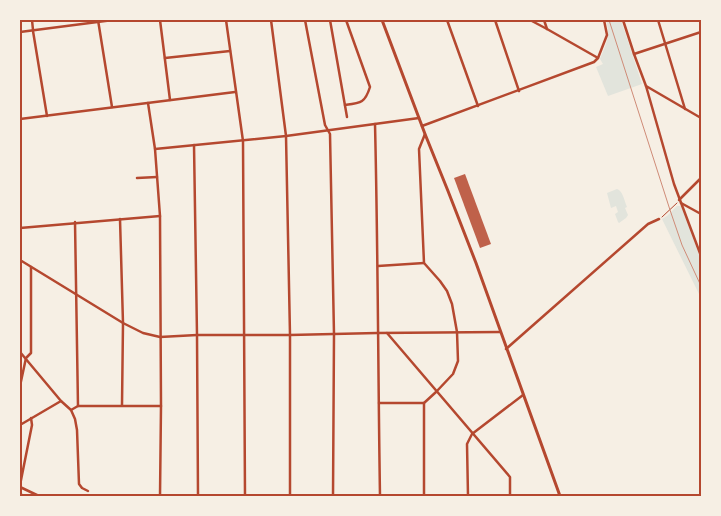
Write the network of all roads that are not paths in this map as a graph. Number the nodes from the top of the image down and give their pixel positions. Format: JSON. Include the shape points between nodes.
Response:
{"nodes":[{"id":1,"x":32,"y":20,"type":"edge"},
{"id":2,"x":113,"y":20,"type":"edge"},
{"id":3,"x":160,"y":20,"type":"edge"},
{"id":4,"x":226,"y":20,"type":"edge"},
{"id":5,"x":271,"y":20,"type":"edge"},
{"id":6,"x":305,"y":20,"type":"edge"},
{"id":7,"x":330,"y":20,"type":"edge"},
{"id":8,"x":346,"y":20,"type":"edge"},
{"id":9,"x":382,"y":20,"type":"edge"},
{"id":10,"x":447,"y":20,"type":"edge"},
{"id":11,"x":496,"y":20,"type":"edge"},
{"id":12,"x":530,"y":20,"type":"edge"},
{"id":13,"x":544,"y":20,"type":"edge"},
{"id":14,"x":604,"y":20,"type":"edge"},
{"id":15,"x":623,"y":20,"type":"edge"},
{"id":16,"x":658,"y":20,"type":"edge"},
{"id":17,"x":700,"y":20,"type":"edge"},
{"id":18,"x":98,"y":21,"type":"edge"},
{"id":19,"x":701,"y":24,"type":"edge"},
{"id":20,"x":547,"y":29,"type":"junction"},
{"id":21,"x":33,"y":30,"type":"junction"},
{"id":22,"x":20,"y":32,"type":"edge"},
{"id":23,"x":701,"y":32,"type":"edge"},
{"id":24,"x":666,"y":44,"type":"junction"},
{"id":25,"x":230,"y":51,"type":"junction"},
{"id":26,"x":634,"y":54,"type":"junction"},
{"id":27,"x":165,"y":58,"type":"junction"},
{"id":28,"x":598,"y":58,"type":"junction"},
{"id":29,"x":646,"y":86,"type":"junction"},
{"id":30,"x":519,"y":91,"type":"junction"},
{"id":31,"x":235,"y":92,"type":"junction"},
{"id":32,"x":170,"y":100,"type":"junction"},
{"id":33,"x":148,"y":103,"type":"junction"},
{"id":34,"x":345,"y":105,"type":"junction"},
{"id":35,"x":478,"y":106,"type":"junction"},
{"id":36,"x":112,"y":108,"type":"junction"},
{"id":37,"x":685,"y":109,"type":"junction"},
{"id":38,"x":47,"y":116,"type":"junction"},
{"id":39,"x":347,"y":117,"type":"dead end"},
{"id":40,"x":419,"y":118,"type":"junction"},
{"id":41,"x":701,"y":118,"type":"edge"},
{"id":42,"x":20,"y":119,"type":"edge"},
{"id":43,"x":375,"y":124,"type":"junction"},
{"id":44,"x":422,"y":126,"type":"junction"},
{"id":45,"x":328,"y":130,"type":"junction"},
{"id":46,"x":424,"y":134,"type":"junction"},
{"id":47,"x":286,"y":136,"type":"junction"},
{"id":48,"x":243,"y":141,"type":"junction"},
{"id":49,"x":194,"y":145,"type":"junction"},
{"id":50,"x":155,"y":150,"type":"junction"},
{"id":51,"x":157,"y":176,"type":"junction"},
{"id":52,"x":136,"y":178,"type":"dead end"},
{"id":53,"x":701,"y":178,"type":"edge"},
{"id":54,"x":680,"y":201,"type":"junction"},
{"id":55,"x":701,"y":214,"type":"edge"},
{"id":56,"x":160,"y":216,"type":"junction"},
{"id":57,"x":120,"y":219,"type":"junction"},
{"id":58,"x":659,"y":219,"type":"road end"},
{"id":59,"x":75,"y":222,"type":"junction"},
{"id":60,"x":20,"y":228,"type":"edge"},
{"id":61,"x":701,"y":256,"type":"edge"},
{"id":62,"x":20,"y":260,"type":"edge"},
{"id":63,"x":424,"y":263,"type":"junction"},
{"id":64,"x":378,"y":266,"type":"junction"},
{"id":65,"x":31,"y":267,"type":"junction"},
{"id":66,"x":76,"y":295,"type":"junction"},
{"id":67,"x":123,"y":322,"type":"junction"},
{"id":68,"x":457,"y":332,"type":"junction"},
{"id":69,"x":500,"y":332,"type":"junction"},
{"id":70,"x":377,"y":333,"type":"junction"},
{"id":71,"x":387,"y":333,"type":"junction"},
{"id":72,"x":334,"y":334,"type":"junction"},
{"id":73,"x":197,"y":335,"type":"junction"},
{"id":74,"x":244,"y":335,"type":"junction"},
{"id":75,"x":290,"y":335,"type":"junction"},
{"id":76,"x":160,"y":337,"type":"junction"},
{"id":77,"x":506,"y":349,"type":"junction"},
{"id":78,"x":20,"y":352,"type":"edge"},
{"id":79,"x":26,"y":358,"type":"junction"},
{"id":80,"x":20,"y":386,"type":"edge"},
{"id":81,"x":436,"y":392,"type":"junction"},
{"id":82,"x":523,"y":395,"type":"junction"},
{"id":83,"x":61,"y":401,"type":"junction"},
{"id":84,"x":379,"y":403,"type":"junction"},
{"id":85,"x":424,"y":403,"type":"junction"},
{"id":86,"x":78,"y":406,"type":"junction"},
{"id":87,"x":122,"y":406,"type":"junction"},
{"id":88,"x":161,"y":406,"type":"junction"},
{"id":89,"x":71,"y":410,"type":"junction"},
{"id":90,"x":31,"y":418,"type":"junction"},
{"id":91,"x":20,"y":425,"type":"edge"},
{"id":92,"x":472,"y":434,"type":"junction"},
{"id":93,"x":20,"y":486,"type":"edge"},
{"id":94,"x":88,"y":491,"type":"dead end"},
{"id":95,"x":39,"y":496,"type":"edge"},
{"id":96,"x":160,"y":496,"type":"edge"},
{"id":97,"x":198,"y":496,"type":"edge"},
{"id":98,"x":245,"y":496,"type":"edge"},
{"id":99,"x":290,"y":496,"type":"edge"},
{"id":100,"x":333,"y":496,"type":"edge"},
{"id":101,"x":380,"y":496,"type":"edge"},
{"id":102,"x":424,"y":496,"type":"edge"},
{"id":103,"x":468,"y":496,"type":"edge"},
{"id":104,"x":510,"y":496,"type":"edge"},
{"id":105,"x":560,"y":496,"type":"edge"}],
"edges":[{"from":1,"to":21,"type":"street"},
{"from":2,"to":18,"type":"street"},
{"from":3,"to":27,"type":"street"},
{"from":4,"to":25,"type":"street"},
{"from":5,"to":47,"type":"street"},
{"from":6,"to":45,"type":"street"},
{"from":7,"to":34,"type":"street"},
{"from":8,"to":34,"type":"street","via":[[370,88],[363,101]]},
{"from":9,"to":40,"type":"street"},
{"from":10,"to":35,"type":"street"},
{"from":11,"to":30,"type":"street"},
{"from":12,"to":20,"type":"street"},
{"from":13,"to":20,"type":"street"},
{"from":14,"to":28,"type":"street","via":[[608,35]]},
{"from":15,"to":26,"type":"street"},
{"from":16,"to":24,"type":"street"},
{"from":17,"to":19,"type":"street"},
{"from":18,"to":21,"type":"street"},
{"from":18,"to":36,"type":"street"},
{"from":20,"to":28,"type":"street"},
{"from":21,"to":22,"type":"street"},
{"from":21,"to":38,"type":"street"},
{"from":23,"to":24,"type":"street"},
{"from":24,"to":26,"type":"street"},
{"from":24,"to":37,"type":"street"},
{"from":25,"to":27,"type":"street"},
{"from":25,"to":31,"type":"street"},
{"from":26,"to":29,"type":"street"},
{"from":27,"to":32,"type":"street"},
{"from":28,"to":30,"type":"street","via":[[586,66]]},
{"from":29,"to":37,"type":"street"},
{"from":29,"to":54,"type":"street"},
{"from":30,"to":35,"type":"street"},
{"from":31,"to":32,"type":"street"},
{"from":31,"to":48,"type":"street"},
{"from":32,"to":33,"type":"street"},
{"from":33,"to":36,"type":"street"},
{"from":33,"to":50,"type":"street"},
{"from":34,"to":39,"type":"street"},
{"from":35,"to":44,"type":"street"},
{"from":36,"to":38,"type":"street"},
{"from":37,"to":41,"type":"street"},
{"from":38,"to":42,"type":"street"},
{"from":40,"to":43,"type":"street"},
{"from":40,"to":44,"type":"street"},
{"from":43,"to":45,"type":"street"},
{"from":43,"to":64,"type":"street"},
{"from":44,"to":46,"type":"street"},
{"from":45,"to":47,"type":"street"},
{"from":45,"to":72,"type":"street"},
{"from":46,"to":63,"type":"street","via":[[419,149]]},
{"from":46,"to":69,"type":"street"},
{"from":47,"to":48,"type":"street"},
{"from":47,"to":75,"type":"street"},
{"from":48,"to":49,"type":"street"},
{"from":48,"to":74,"type":"street"},
{"from":49,"to":50,"type":"street"},
{"from":49,"to":73,"type":"street"},
{"from":50,"to":51,"type":"street"},
{"from":51,"to":52,"type":"street"},
{"from":51,"to":56,"type":"street"},
{"from":53,"to":54,"type":"street"},
{"from":54,"to":55,"type":"street"},
{"from":54,"to":61,"type":"street"},
{"from":56,"to":57,"type":"street"},
{"from":56,"to":76,"type":"street"},
{"from":57,"to":59,"type":"street"},
{"from":57,"to":67,"type":"street"},
{"from":58,"to":77,"type":"street","via":[[648,224]]},
{"from":59,"to":60,"type":"street"},
{"from":59,"to":66,"type":"street"},
{"from":62,"to":65,"type":"street"},
{"from":63,"to":64,"type":"street"},
{"from":63,"to":68,"type":"street","via":[[447,292]]},
{"from":64,"to":70,"type":"street"},
{"from":65,"to":66,"type":"street"},
{"from":65,"to":79,"type":"street","via":[[31,352]]},
{"from":66,"to":67,"type":"street"},
{"from":66,"to":86,"type":"street"},
{"from":67,"to":76,"type":"street","via":[[143,333]]},
{"from":67,"to":87,"type":"street"},
{"from":68,"to":69,"type":"street"},
{"from":68,"to":71,"type":"street"},
{"from":68,"to":81,"type":"street","via":[[458,361],[453,374]]},
{"from":69,"to":77,"type":"street"},
{"from":70,"to":71,"type":"street"},
{"from":70,"to":72,"type":"street"},
{"from":70,"to":84,"type":"street"},
{"from":71,"to":81,"type":"street"},
{"from":72,"to":75,"type":"street"},
{"from":72,"to":100,"type":"street"},
{"from":73,"to":74,"type":"street"},
{"from":73,"to":76,"type":"street"},
{"from":73,"to":97,"type":"street"},
{"from":74,"to":75,"type":"street"},
{"from":74,"to":98,"type":"street"},
{"from":75,"to":99,"type":"street"},
{"from":76,"to":88,"type":"street"},
{"from":77,"to":82,"type":"street"},
{"from":78,"to":79,"type":"street"},
{"from":79,"to":80,"type":"street"},
{"from":79,"to":83,"type":"street"},
{"from":81,"to":85,"type":"street"},
{"from":81,"to":92,"type":"street"},
{"from":82,"to":92,"type":"street"},
{"from":82,"to":105,"type":"street"},
{"from":83,"to":89,"type":"street"},
{"from":83,"to":90,"type":"street"},
{"from":84,"to":85,"type":"street"},
{"from":84,"to":101,"type":"street"},
{"from":85,"to":102,"type":"street"},
{"from":86,"to":87,"type":"street"},
{"from":86,"to":89,"type":"street"},
{"from":87,"to":88,"type":"street"},
{"from":88,"to":96,"type":"street"},
{"from":89,"to":94,"type":"street","via":[[76,419],[79,484]]},
{"from":90,"to":91,"type":"street"},
{"from":90,"to":93,"type":"street"},
{"from":92,"to":103,"type":"street","via":[[467,444]]},
{"from":92,"to":104,"type":"street","via":[[510,477]]},
{"from":93,"to":95,"type":"street"}]}
